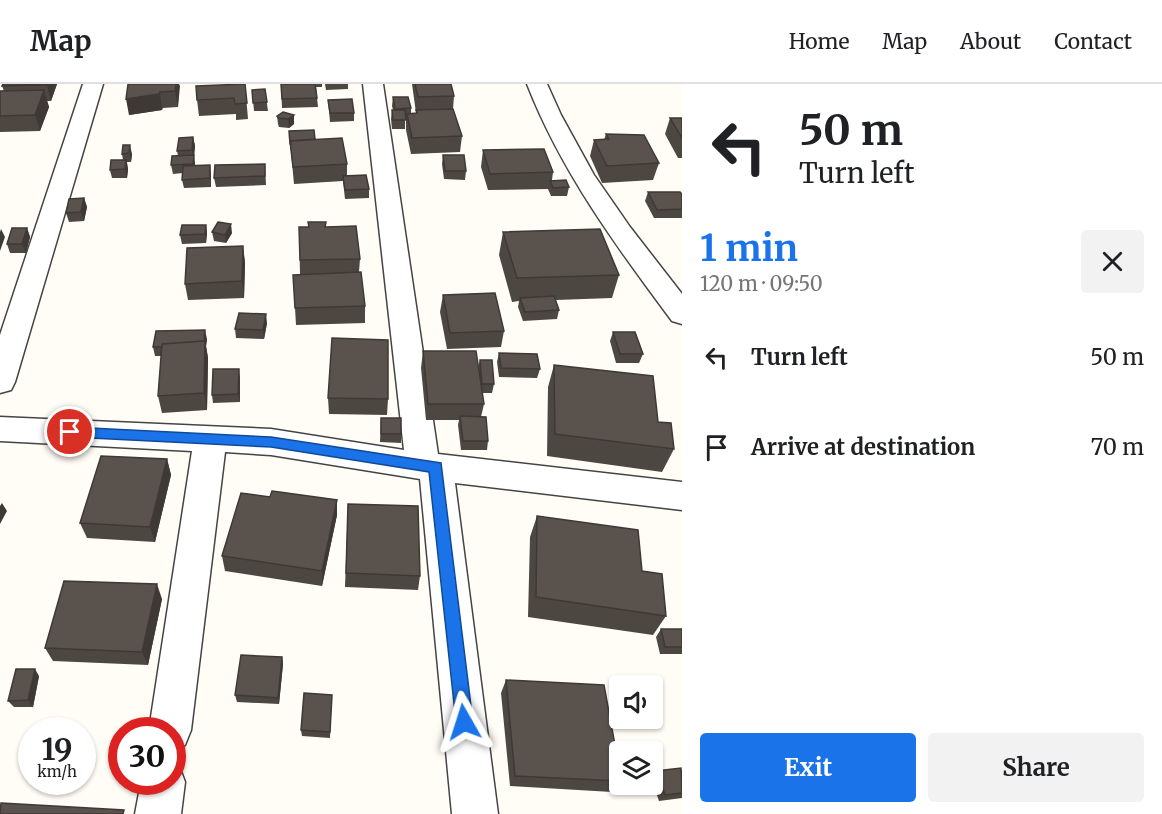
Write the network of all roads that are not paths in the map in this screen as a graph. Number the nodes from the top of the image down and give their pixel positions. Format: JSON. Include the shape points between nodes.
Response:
{"nodes":[{"id":1,"x":93,"y":84,"type":"edge"},
{"id":2,"x":373,"y":84,"type":"edge"},
{"id":3,"x":537,"y":84,"type":"edge"},
{"id":4,"x":682,"y":314,"type":"edge"},
{"id":5,"x":0,"y":382,"type":"edge"},
{"id":6,"x":0,"y":429,"type":"edge"},
{"id":7,"x":210,"y":440,"type":"junction"},
{"id":8,"x":429,"y":466,"type":"junction"},
{"id":9,"x":682,"y":496,"type":"edge"},
{"id":10,"x":172,"y":717,"type":"edge"},
{"id":11,"x":161,"y":795,"type":"edge"},
{"id":12,"x":158,"y":814,"type":"edge"},
{"id":13,"x":475,"y":814,"type":"edge"}],
"edges":[{"from":1,"to":5,"type":"street"},
{"from":2,"to":8,"type":"street"},
{"from":3,"to":4,"type":"street","via":[[548,114],[611,220]]},
{"from":6,"to":7,"type":"street"},
{"from":7,"to":8,"type":"street","via":[[271,442]]},
{"from":7,"to":10,"type":"street"},
{"from":8,"to":9,"type":"street"},
{"from":8,"to":13,"type":"street"},
{"from":11,"to":12,"type":"street"}]}
